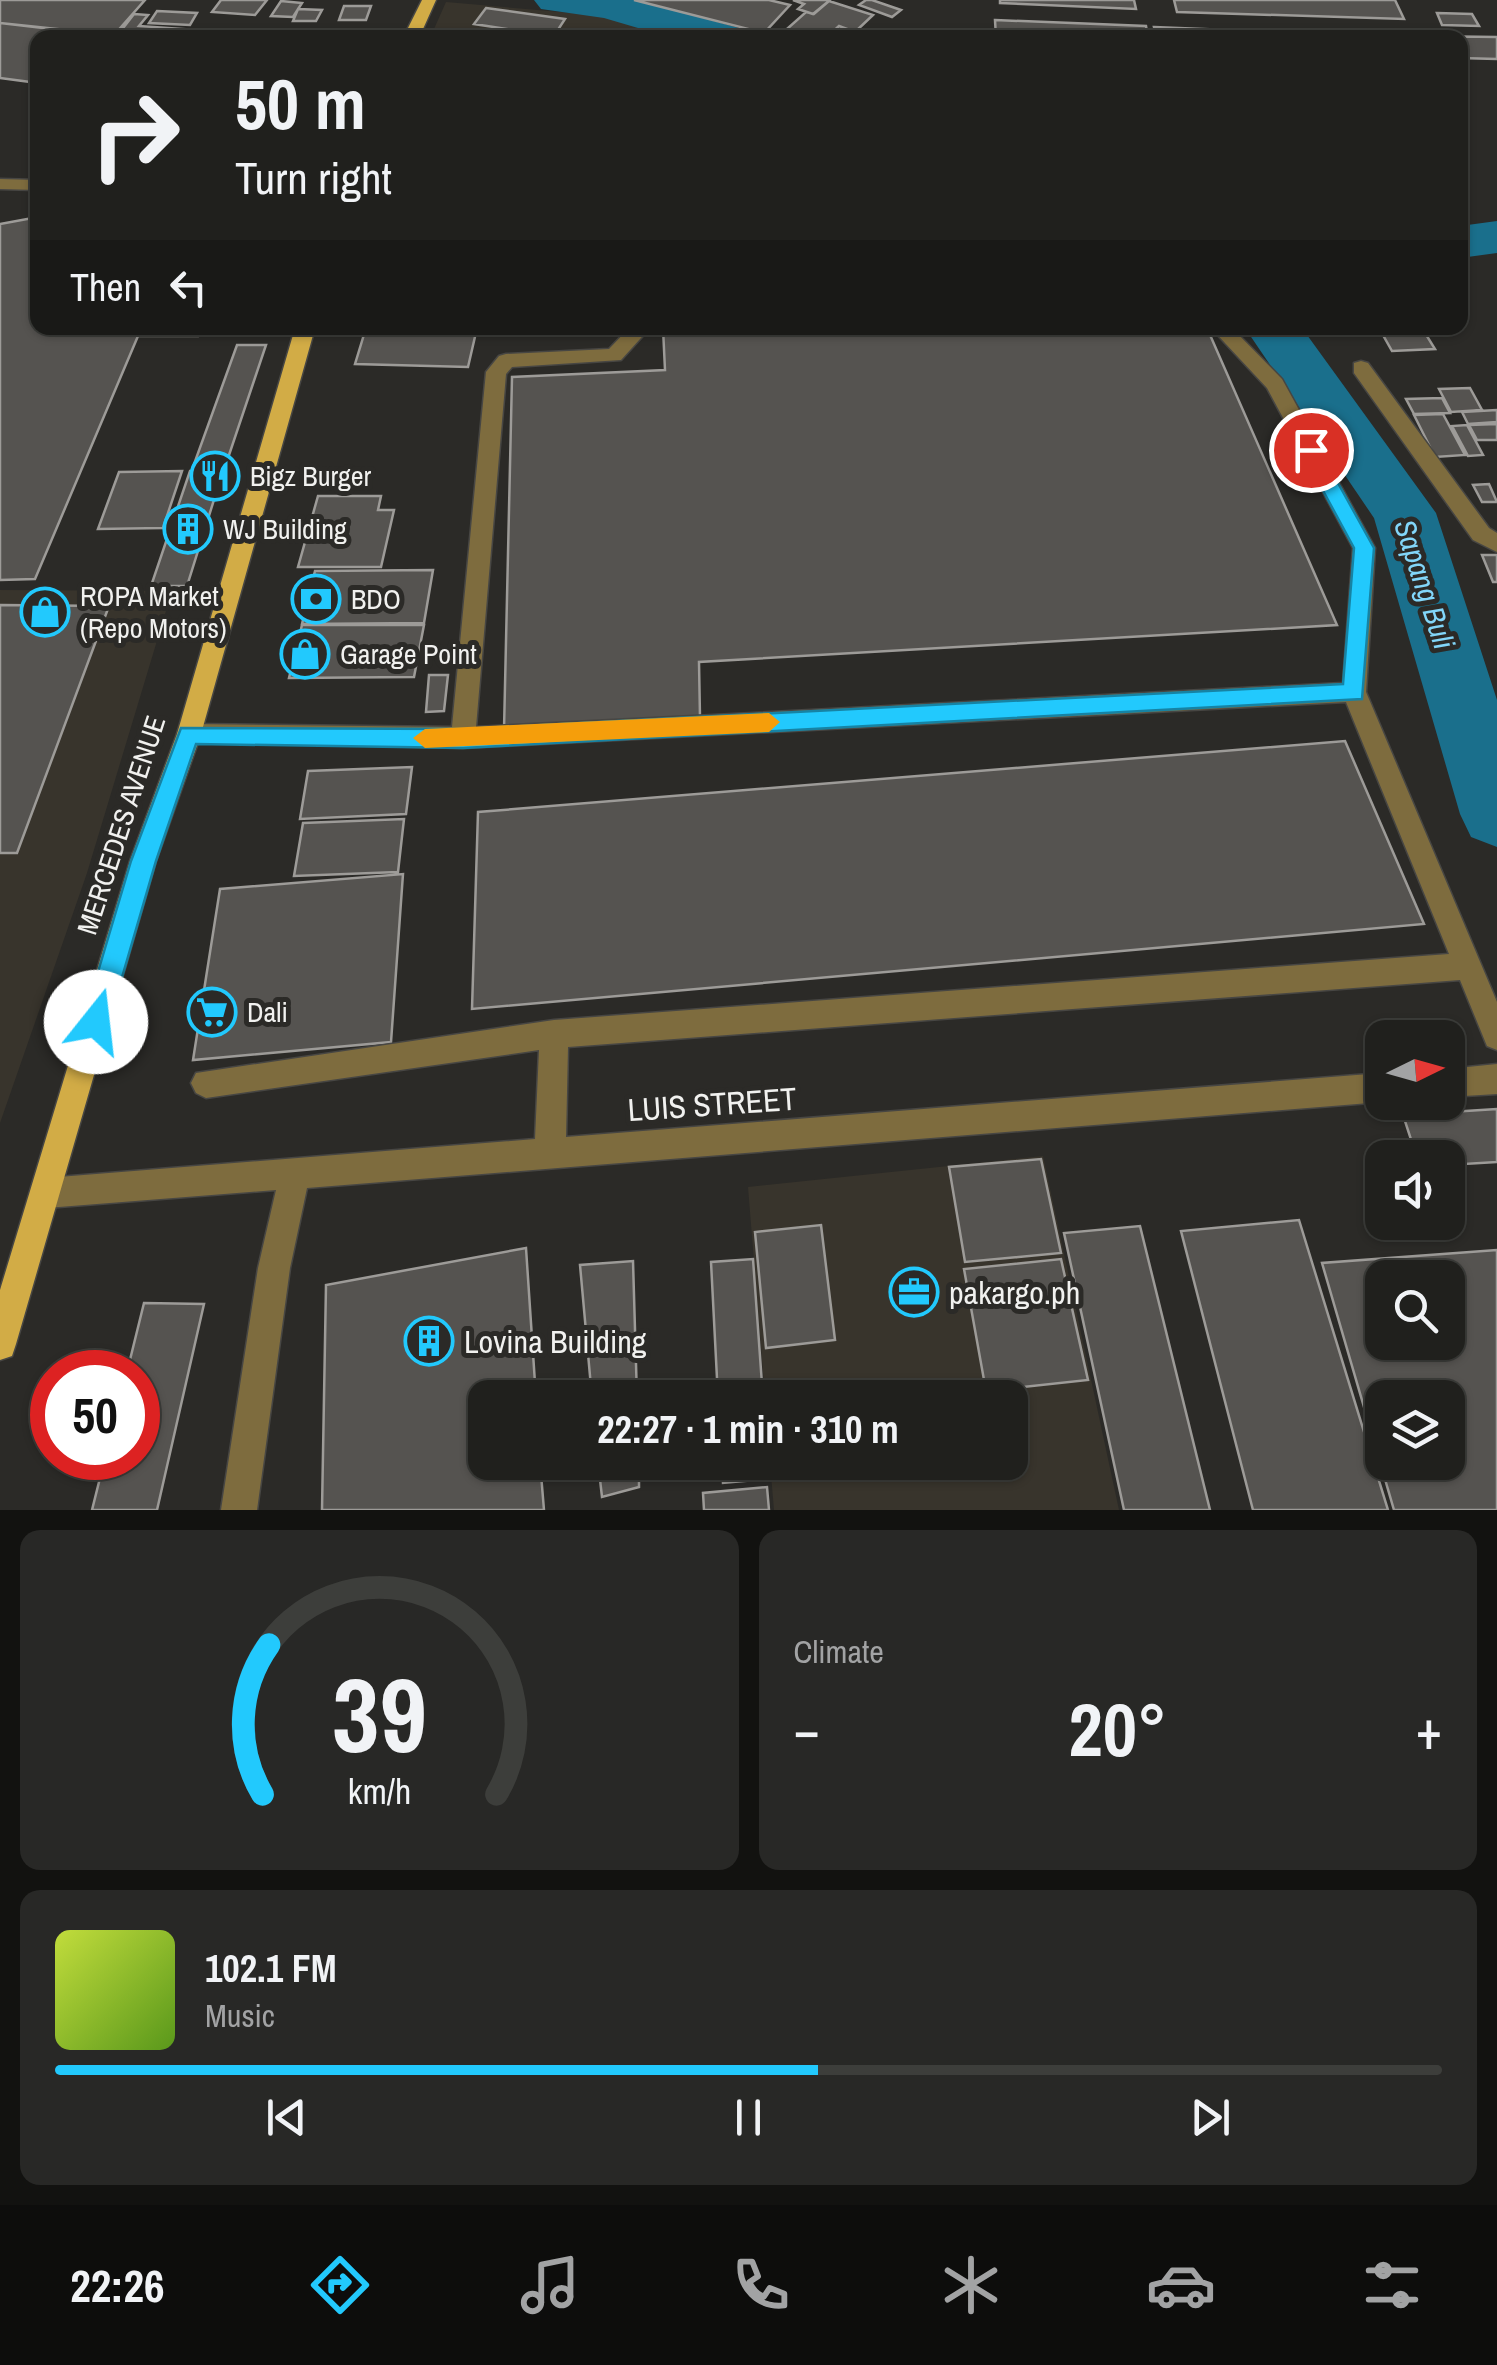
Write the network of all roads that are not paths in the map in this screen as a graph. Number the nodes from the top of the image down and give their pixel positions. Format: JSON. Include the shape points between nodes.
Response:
{"nodes":[{"id":1,"x":429,"y":0,"type":"edge"},
{"id":2,"x":414,"y":30,"type":"edge"},
{"id":3,"x":0,"y":184,"type":"edge"},
{"id":4,"x":30,"y":185,"type":"edge"},
{"id":5,"x":304,"y":335,"type":"edge"},
{"id":6,"x":633,"y":335,"type":"edge"},
{"id":7,"x":1228,"y":335,"type":"edge"},
{"id":8,"x":1360,"y":368,"type":"dead end"},
{"id":9,"x":1497,"y":544,"type":"edge"},
{"id":10,"x":1354,"y":692,"type":"junction"},
{"id":11,"x":188,"y":734,"type":"junction"},
{"id":12,"x":463,"y":738,"type":"junction"},
{"id":13,"x":1466,"y":966,"type":"junction"},
{"id":14,"x":554,"y":1034,"type":"junction"},
{"id":15,"x":1497,"y":1036,"type":"edge"},
{"id":16,"x":1497,"y":1079,"type":"edge"},
{"id":17,"x":1465,"y":1082,"type":"edge"},
{"id":18,"x":206,"y":1084,"type":"dead end"},
{"id":19,"x":1365,"y":1089,"type":"edge"},
{"id":20,"x":550,"y":1152,"type":"junction"},
{"id":21,"x":295,"y":1173,"type":"junction"},
{"id":22,"x":46,"y":1192,"type":"junction"},
{"id":23,"x":0,"y":1344,"type":"edge"},
{"id":24,"x":239,"y":1510,"type":"edge"}],
"edges":[{"from":1,"to":2,"type":"main road"},
{"from":3,"to":4,"type":"street"},
{"from":5,"to":11,"type":"main road","name":"MERCEDES AVENUE"},
{"from":6,"to":12,"type":"street","via":[[614,354],[506,361],[496,372]]},
{"from":7,"to":10,"type":"street","via":[[1275,384],[1364,548]]},
{"from":8,"to":9,"type":"street","via":[[1481,534]]},
{"from":10,"to":12,"type":"street"},
{"from":10,"to":13,"type":"street"},
{"from":11,"to":12,"type":"street"},
{"from":11,"to":22,"type":"main road","name":"MERCEDES AVENUE"},
{"from":13,"to":14,"type":"street"},
{"from":13,"to":15,"type":"street"},
{"from":14,"to":18,"type":"street"},
{"from":14,"to":20,"type":"street"},
{"from":16,"to":17,"type":"street"},
{"from":19,"to":20,"type":"street","name":"LUIS STREET"},
{"from":20,"to":21,"type":"street","name":"LUIS STREET"},
{"from":21,"to":22,"type":"street","name":"LUIS STREET"},
{"from":21,"to":24,"type":"street","via":[[274,1268]]},
{"from":22,"to":23,"type":"main road","name":"MERCEDES AVENUE"}]}
